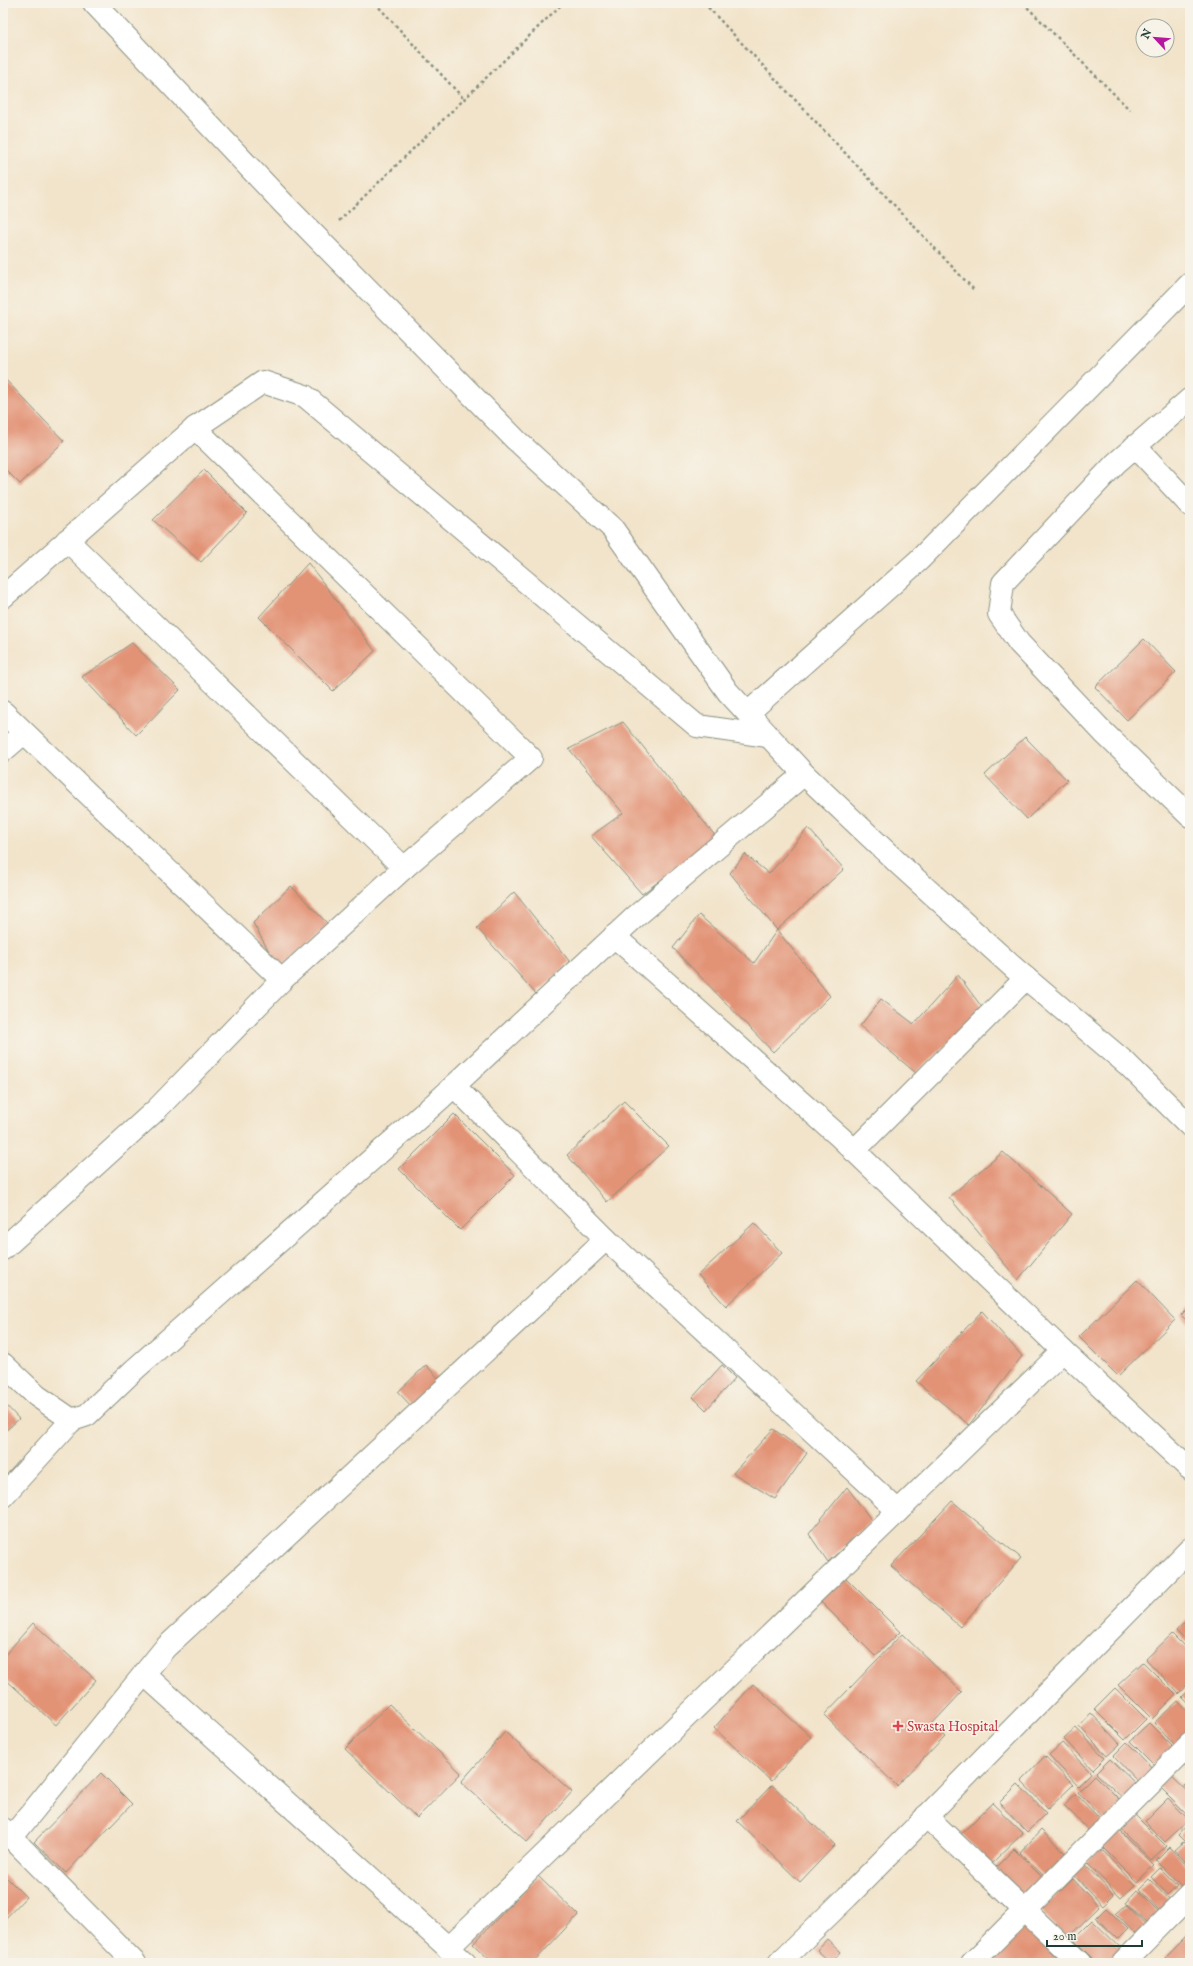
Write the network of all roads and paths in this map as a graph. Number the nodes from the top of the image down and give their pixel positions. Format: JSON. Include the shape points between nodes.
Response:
{"nodes":[{"id":1,"x":94,"y":3,"type":"edge"},
{"id":2,"x":375,"y":3,"type":"edge"},
{"id":3,"x":564,"y":3,"type":"edge"},
{"id":4,"x":704,"y":3,"type":"edge"},
{"id":5,"x":1023,"y":3,"type":"edge"},
{"id":6,"x":464,"y":99,"type":"junction"},
{"id":7,"x":1130,"y":110,"type":"dead end"},
{"id":8,"x":320,"y":239,"type":"junction"},
{"id":9,"x":1190,"y":284,"type":"edge"},
{"id":10,"x":975,"y":291,"type":"dead end"},
{"id":11,"x":1190,"y":399,"type":"edge"},
{"id":12,"x":195,"y":428,"type":"junction"},
{"id":13,"x":1135,"y":446,"type":"junction"},
{"id":14,"x":1190,"y":505,"type":"edge"},
{"id":15,"x":67,"y":540,"type":"junction"},
{"id":16,"x":3,"y":597,"type":"edge"},
{"id":17,"x":3,"y":712,"type":"edge"},
{"id":18,"x":748,"y":713,"type":"junction"},
{"id":19,"x":24,"y":732,"type":"junction"},
{"id":20,"x":768,"y":736,"type":"junction"},
{"id":21,"x":3,"y":751,"type":"edge"},
{"id":22,"x":804,"y":774,"type":"junction"},
{"id":23,"x":1190,"y":816,"type":"edge"},
{"id":24,"x":404,"y":868,"type":"junction"},
{"id":25,"x":614,"y":936,"type":"junction"},
{"id":26,"x":1026,"y":978,"type":"junction"},
{"id":27,"x":282,"y":980,"type":"junction"},
{"id":28,"x":454,"y":1086,"type":"junction"},
{"id":29,"x":1190,"y":1126,"type":"edge"},
{"id":30,"x":854,"y":1151,"type":"junction"},
{"id":31,"x":606,"y":1239,"type":"junction"},
{"id":32,"x":3,"y":1249,"type":"edge"},
{"id":33,"x":1063,"y":1351,"type":"junction"},
{"id":34,"x":3,"y":1364,"type":"edge"},
{"id":35,"x":72,"y":1420,"type":"junction"},
{"id":36,"x":1190,"y":1469,"type":"edge"},
{"id":37,"x":3,"y":1496,"type":"edge"},
{"id":38,"x":898,"y":1511,"type":"junction"},
{"id":39,"x":1190,"y":1549,"type":"edge"},
{"id":40,"x":144,"y":1674,"type":"junction"},
{"id":41,"x":1190,"y":1744,"type":"edge"},
{"id":42,"x":926,"y":1816,"type":"junction"},
{"id":43,"x":8,"y":1833,"type":"edge"},
{"id":44,"x":1188,"y":1902,"type":"edge"},
{"id":45,"x":1024,"y":1911,"type":"junction"},
{"id":46,"x":448,"y":1948,"type":"junction"},
{"id":47,"x":791,"y":1959,"type":"edge"},
{"id":48,"x":135,"y":1963,"type":"edge"},
{"id":49,"x":465,"y":1963,"type":"edge"},
{"id":50,"x":972,"y":1963,"type":"edge"},
{"id":51,"x":1080,"y":1963,"type":"edge"},
{"id":52,"x":1123,"y":1963,"type":"edge"}],
"edges":[{"from":1,"to":8,"type":"street"},
{"from":2,"to":6,"type":"path"},
{"from":3,"to":6,"type":"path"},
{"from":4,"to":10,"type":"path"},
{"from":5,"to":7,"type":"path"},
{"from":6,"to":8,"type":"path"},
{"from":8,"to":18,"type":"street","via":[[516,440],[614,529],[728,692]]},
{"from":9,"to":18,"type":"street","via":[[919,560]]},
{"from":11,"to":13,"type":"street"},
{"from":12,"to":15,"type":"street"},
{"from":12,"to":20,"type":"street","via":[[263,382],[305,396],[697,726]]},
{"from":12,"to":24,"type":"street","via":[[531,758]]},
{"from":13,"to":14,"type":"street"},
{"from":13,"to":23,"type":"street","via":[[1003,583],[999,614],[1019,643],[1104,732]]},
{"from":15,"to":16,"type":"street"},
{"from":15,"to":24,"type":"street"},
{"from":17,"to":19,"type":"street"},
{"from":18,"to":20,"type":"street"},
{"from":19,"to":21,"type":"street"},
{"from":19,"to":27,"type":"street"},
{"from":20,"to":22,"type":"street"},
{"from":22,"to":25,"type":"street"},
{"from":22,"to":26,"type":"street"},
{"from":24,"to":27,"type":"street"},
{"from":25,"to":28,"type":"street"},
{"from":25,"to":30,"type":"street"},
{"from":26,"to":29,"type":"street","via":[[1126,1064]]},
{"from":26,"to":30,"type":"street"},
{"from":27,"to":32,"type":"street","via":[[156,1110]]},
{"from":28,"to":31,"type":"street"},
{"from":28,"to":35,"type":"street","via":[[134,1370],[87,1416]]},
{"from":30,"to":33,"type":"street"},
{"from":31,"to":38,"type":"street"},
{"from":31,"to":40,"type":"street","via":[[165,1648]]},
{"from":33,"to":36,"type":"street"},
{"from":33,"to":38,"type":"street"},
{"from":34,"to":35,"type":"street","via":[[37,1396]]},
{"from":35,"to":37,"type":"street"},
{"from":38,"to":46,"type":"street"},
{"from":39,"to":42,"type":"street"},
{"from":40,"to":43,"type":"street"},
{"from":40,"to":46,"type":"street"},
{"from":41,"to":45,"type":"street"},
{"from":42,"to":45,"type":"street"},
{"from":42,"to":47,"type":"street"},
{"from":43,"to":48,"type":"street"},
{"from":44,"to":52,"type":"street"},
{"from":45,"to":50,"type":"street"},
{"from":45,"to":51,"type":"street"},
{"from":46,"to":49,"type":"street"}]}
